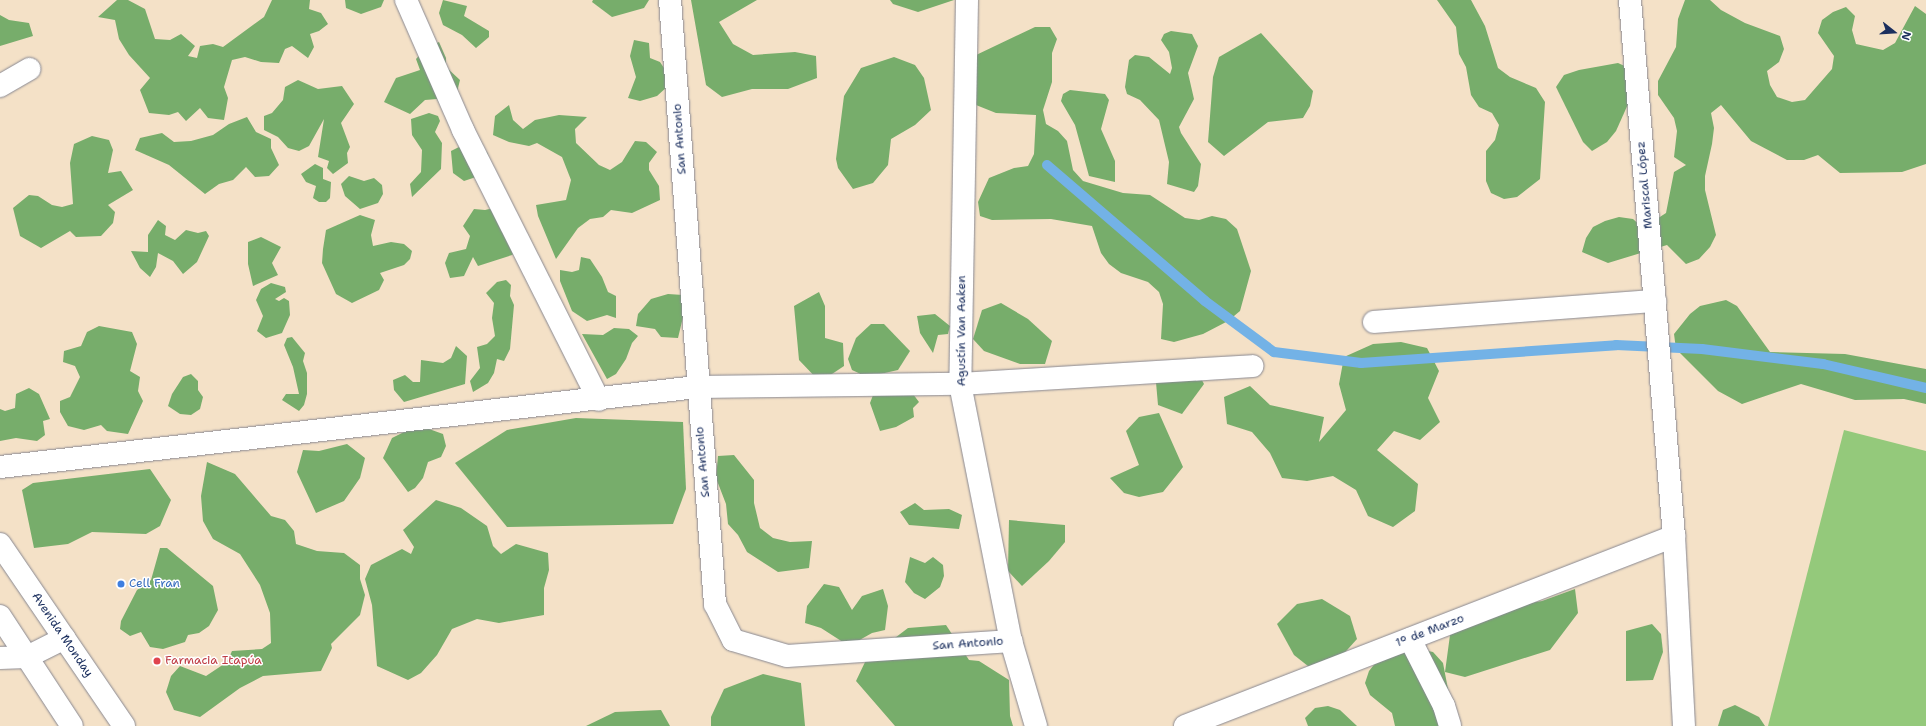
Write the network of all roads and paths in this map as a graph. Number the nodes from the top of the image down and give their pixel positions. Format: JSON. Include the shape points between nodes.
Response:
{"nodes":[{"id":1,"x":406,"y":0,"type":"edge"},
{"id":2,"x":670,"y":0,"type":"edge"},
{"id":3,"x":967,"y":0,"type":"edge"},
{"id":4,"x":1630,"y":0,"type":"edge"},
{"id":5,"x":30,"y":69,"type":"dead end"},
{"id":6,"x":0,"y":86,"type":"edge"},
{"id":7,"x":1655,"y":301,"type":"junction"},
{"id":8,"x":1374,"y":322,"type":"dead end"},
{"id":9,"x":1252,"y":366,"type":"dead end"},
{"id":10,"x":960,"y":384,"type":"junction"},
{"id":11,"x":697,"y":387,"type":"junction"},
{"id":12,"x":599,"y":400,"type":"junction"},
{"id":13,"x":0,"y":467,"type":"edge"},
{"id":14,"x":1674,"y":536,"type":"junction"},
{"id":15,"x":0,"y":544,"type":"edge"},
{"id":16,"x":0,"y":616,"type":"edge"},
{"id":17,"x":65,"y":638,"type":"junction"},
{"id":18,"x":1410,"y":639,"type":"junction"},
{"id":19,"x":1011,"y":641,"type":"junction"},
{"id":20,"x":27,"y":657,"type":"junction"},
{"id":21,"x":0,"y":658,"type":"edge"},
{"id":22,"x":72,"y":726,"type":"edge"},
{"id":23,"x":124,"y":726,"type":"edge"},
{"id":24,"x":1036,"y":726,"type":"edge"},
{"id":25,"x":1185,"y":726,"type":"edge"},
{"id":26,"x":1450,"y":726,"type":"edge"},
{"id":27,"x":1684,"y":726,"type":"edge"}],
"edges":[{"from":1,"to":12,"type":"street","via":[[463,130]]},
{"from":2,"to":11,"type":"street","name":"San Antonio"},
{"from":3,"to":10,"type":"street","name":"Agustín Van Aaken"},
{"from":4,"to":7,"type":"street","name":"Mariscal López"},
{"from":5,"to":6,"type":"street"},
{"from":7,"to":8,"type":"street"},
{"from":7,"to":14,"type":"street","name":"Mariscal López"},
{"from":9,"to":10,"type":"street"},
{"from":10,"to":11,"type":"street"},
{"from":10,"to":19,"type":"street","name":"Agustín Van Aaken"},
{"from":11,"to":12,"type":"street"},
{"from":11,"to":19,"type":"street","name":"San Antonio","via":[[715,604],[734,640],[787,656]]},
{"from":12,"to":13,"type":"street"},
{"from":14,"to":18,"type":"street","name":"1° de Marzo"},
{"from":14,"to":27,"type":"street","name":"Mariscal López"},
{"from":15,"to":17,"type":"street","name":"Avenida Monday"},
{"from":16,"to":20,"type":"street"},
{"from":17,"to":20,"type":"street"},
{"from":17,"to":23,"type":"street","name":"Avenida Monday"},
{"from":18,"to":25,"type":"street","name":"1° de Marzo"},
{"from":18,"to":26,"type":"street","via":[[1444,706]]},
{"from":19,"to":24,"type":"street","name":"Agustín Van Aaken"},
{"from":20,"to":21,"type":"street"},
{"from":20,"to":22,"type":"street"}]}
